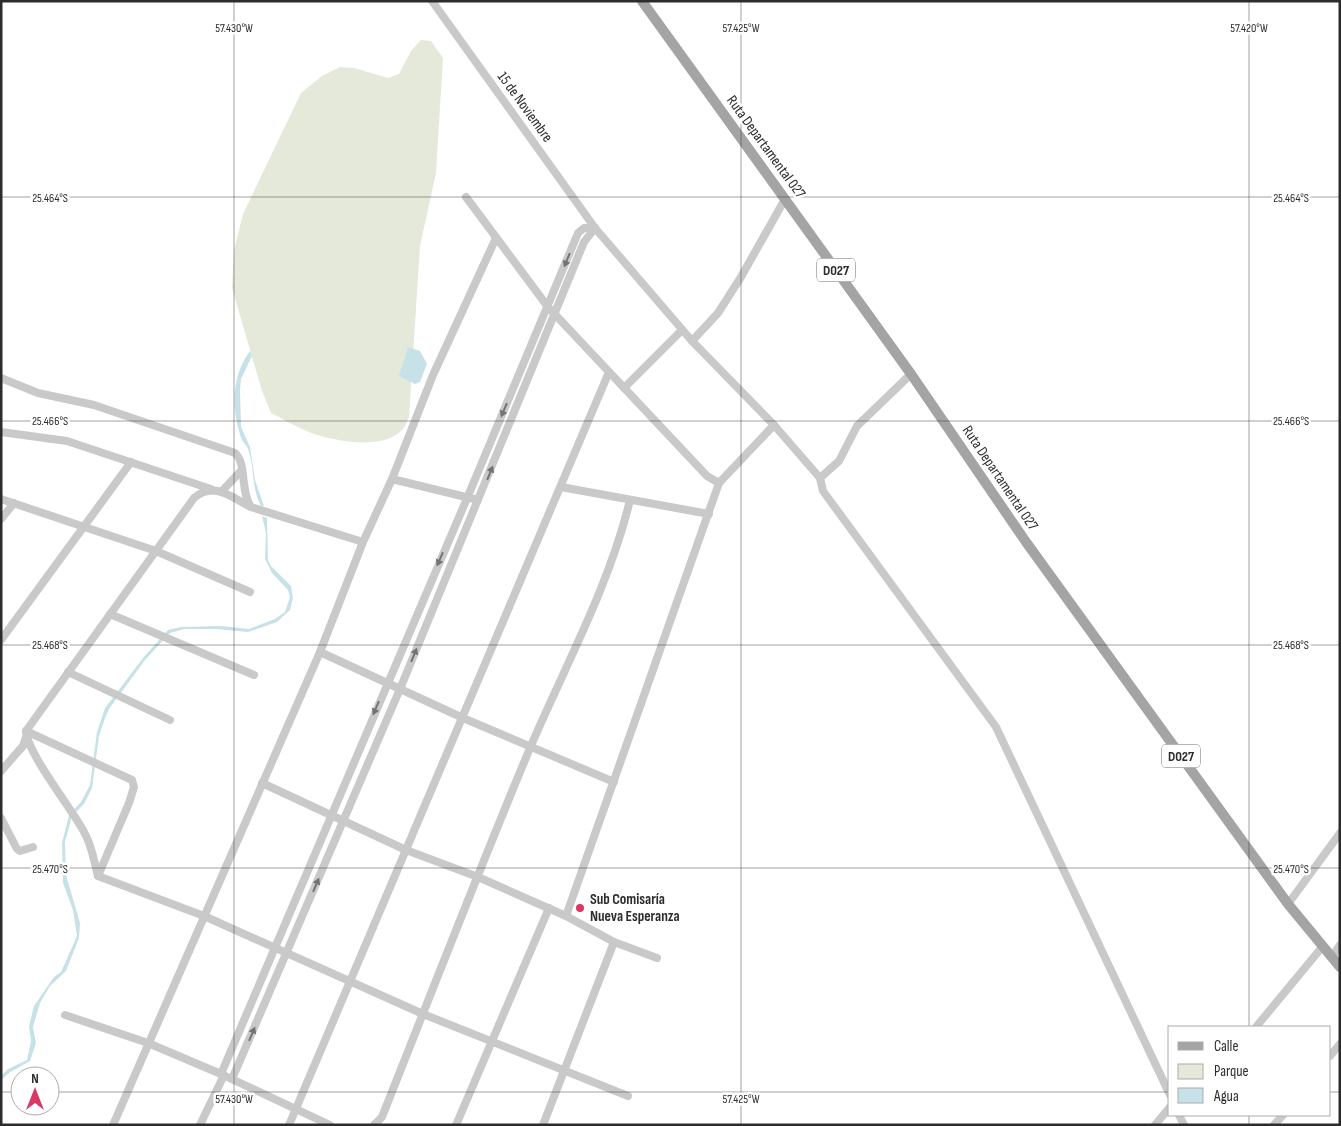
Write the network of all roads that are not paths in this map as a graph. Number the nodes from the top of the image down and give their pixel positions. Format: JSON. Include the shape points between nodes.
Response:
{"nodes":[{"id":1,"x":432,"y":1,"type":"edge"},
{"id":2,"x":642,"y":1,"type":"edge"},
{"id":3,"x":466,"y":197,"type":"dead end"},
{"id":4,"x":785,"y":199,"type":"junction"},
{"id":5,"x":595,"y":228,"type":"junction"},
{"id":6,"x":496,"y":238,"type":"junction"},
{"id":7,"x":548,"y":307,"type":"junction"},
{"id":8,"x":555,"y":314,"type":"junction"},
{"id":9,"x":682,"y":330,"type":"junction"},
{"id":10,"x":692,"y":341,"type":"junction"},
{"id":11,"x":609,"y":372,"type":"junction"},
{"id":12,"x":911,"y":374,"type":"junction"},
{"id":13,"x":1,"y":378,"type":"edge"},
{"id":14,"x":624,"y":388,"type":"junction"},
{"id":15,"x":774,"y":426,"type":"junction"},
{"id":16,"x":1,"y":432,"type":"edge"},
{"id":17,"x":131,"y":462,"type":"junction"},
{"id":18,"x":241,"y":471,"type":"junction"},
{"id":19,"x":820,"y":478,"type":"junction"},
{"id":20,"x":392,"y":479,"type":"junction"},
{"id":21,"x":719,"y":483,"type":"junction"},
{"id":22,"x":561,"y":487,"type":"junction"},
{"id":23,"x":212,"y":489,"type":"junction"},
{"id":24,"x":221,"y":492,"type":"junction"},
{"id":25,"x":468,"y":496,"type":"junction"},
{"id":26,"x":1,"y":499,"type":"edge"},
{"id":27,"x":478,"y":500,"type":"junction"},
{"id":28,"x":630,"y":500,"type":"junction"},
{"id":29,"x":14,"y":503,"type":"junction"},
{"id":30,"x":251,"y":507,"type":"junction"},
{"id":31,"x":709,"y":514,"type":"junction"},
{"id":32,"x":1,"y":519,"type":"edge"},
{"id":33,"x":84,"y":526,"type":"junction"},
{"id":34,"x":363,"y":542,"type":"junction"},
{"id":35,"x":156,"y":551,"type":"junction"},
{"id":36,"x":250,"y":592,"type":"dead end"},
{"id":37,"x":110,"y":614,"type":"junction"},
{"id":38,"x":1,"y":640,"type":"edge"},
{"id":39,"x":320,"y":652,"type":"junction"},
{"id":40,"x":68,"y":672,"type":"junction"},
{"id":41,"x":254,"y":675,"type":"dead end"},
{"id":42,"x":387,"y":683,"type":"junction"},
{"id":43,"x":400,"y":689,"type":"junction"},
{"id":44,"x":463,"y":718,"type":"junction"},
{"id":45,"x":170,"y":720,"type":"dead end"},
{"id":46,"x":26,"y":734,"type":"junction"},
{"id":47,"x":531,"y":747,"type":"junction"},
{"id":48,"x":1,"y":771,"type":"edge"},
{"id":49,"x":614,"y":782,"type":"junction"},
{"id":50,"x":262,"y":783,"type":"junction"},
{"id":51,"x":331,"y":815,"type":"junction"},
{"id":52,"x":1,"y":818,"type":"edge"},
{"id":53,"x":344,"y":820,"type":"junction"},
{"id":54,"x":1340,"y":832,"type":"edge"},
{"id":55,"x":33,"y":848,"type":"dead end"},
{"id":56,"x":406,"y":850,"type":"junction"},
{"id":57,"x":98,"y":876,"type":"junction"},
{"id":58,"x":478,"y":877,"type":"junction"},
{"id":59,"x":1288,"y":904,"type":"junction"},
{"id":60,"x":549,"y":908,"type":"junction"},
{"id":61,"x":204,"y":916,"type":"junction"},
{"id":62,"x":566,"y":916,"type":"junction"},
{"id":63,"x":614,"y":942,"type":"junction"},
{"id":64,"x":1340,"y":945,"type":"edge"},
{"id":65,"x":1323,"y":946,"type":"junction"},
{"id":66,"x":275,"y":947,"type":"junction"},
{"id":67,"x":287,"y":952,"type":"junction"},
{"id":68,"x":1332,"y":957,"type":"junction"},
{"id":69,"x":657,"y":958,"type":"dead end"},
{"id":70,"x":1340,"y":967,"type":"edge"},
{"id":71,"x":352,"y":982,"type":"junction"},
{"id":72,"x":422,"y":1014,"type":"junction"},
{"id":73,"x":65,"y":1015,"type":"dead end"},
{"id":74,"x":1257,"y":1026,"type":"edge"},
{"id":75,"x":492,"y":1041,"type":"junction"},
{"id":76,"x":148,"y":1044,"type":"junction"},
{"id":77,"x":1340,"y":1044,"type":"edge"},
{"id":78,"x":1331,"y":1055,"type":"edge"},
{"id":79,"x":565,"y":1070,"type":"junction"},
{"id":80,"x":222,"y":1074,"type":"junction"},
{"id":81,"x":232,"y":1079,"type":"junction"},
{"id":82,"x":1168,"y":1091,"type":"edge"},
{"id":83,"x":628,"y":1096,"type":"dead end"},
{"id":84,"x":296,"y":1109,"type":"junction"},
{"id":85,"x":1168,"y":1109,"type":"edge"},
{"id":86,"x":382,"y":1121,"type":"edge"},
{"id":87,"x":112,"y":1125,"type":"edge"},
{"id":88,"x":200,"y":1125,"type":"edge"},
{"id":89,"x":289,"y":1125,"type":"edge"},
{"id":90,"x":330,"y":1125,"type":"edge"},
{"id":91,"x":374,"y":1125,"type":"edge"},
{"id":92,"x":456,"y":1125,"type":"edge"},
{"id":93,"x":543,"y":1125,"type":"edge"},
{"id":94,"x":1154,"y":1125,"type":"edge"}],
"edges":[{"from":1,"to":5,"type":"street","name":"15 de Noviembre"},
{"from":2,"to":4,"type":"main road","name":"Ruta Departamental 027","number":"D027"},
{"from":3,"to":6,"type":"street"},
{"from":4,"to":10,"type":"street","via":[[737,284],[718,313]]},
{"from":4,"to":12,"type":"main road","name":"Ruta Departamental 027","number":"D027"},
{"from":5,"to":7,"type":"street","one_way":true,"via":[[584,228],[578,233]]},
{"from":5,"to":8,"type":"street","via":[[584,242]]},
{"from":5,"to":9,"type":"street","name":"15 de Noviembre"},
{"from":6,"to":7,"type":"street"},
{"from":6,"to":20,"type":"street","via":[[433,375]]},
{"from":7,"to":8,"type":"street"},
{"from":7,"to":25,"type":"street","one_way":true},
{"from":8,"to":11,"type":"street"},
{"from":27,"to":8,"type":"street","one_way":true},
{"from":9,"to":10,"type":"street","name":"15 de Noviembre"},
{"from":9,"to":14,"type":"street"},
{"from":10,"to":15,"type":"street","name":"15 de Noviembre"},
{"from":11,"to":14,"type":"street"},
{"from":11,"to":22,"type":"street"},
{"from":12,"to":19,"type":"street","via":[[857,426],[839,462]]},
{"from":12,"to":59,"type":"main road","name":"Ruta Departamental 027","number":"D027","via":[[1026,542]]},
{"from":13,"to":18,"type":"street","via":[[38,393],[94,405],[232,451],[238,455]]},
{"from":14,"to":21,"type":"street","via":[[707,476]]},
{"from":15,"to":19,"type":"street","name":"15 de Noviembre"},
{"from":15,"to":21,"type":"street"},
{"from":16,"to":17,"type":"street","via":[[67,441]]},
{"from":17,"to":23,"type":"street"},
{"from":17,"to":33,"type":"street"},
{"from":18,"to":24,"type":"street"},
{"from":18,"to":30,"type":"street","via":[[246,500]]},
{"from":19,"to":82,"type":"street","name":"15 de Noviembre","via":[[824,491],[996,727]]},
{"from":20,"to":25,"type":"street"},
{"from":20,"to":34,"type":"street"},
{"from":21,"to":31,"type":"street"},
{"from":22,"to":28,"type":"street"},
{"from":22,"to":44,"type":"street"},
{"from":23,"to":24,"type":"street"},
{"from":23,"to":35,"type":"street","via":[[194,498]]},
{"from":24,"to":30,"type":"street"},
{"from":25,"to":27,"type":"street"},
{"from":25,"to":42,"type":"street","one_way":true},
{"from":26,"to":29,"type":"street"},
{"from":43,"to":27,"type":"street","one_way":true},
{"from":28,"to":31,"type":"street"},
{"from":28,"to":47,"type":"street","via":[[620,539],[594,607]]},
{"from":29,"to":32,"type":"street"},
{"from":29,"to":33,"type":"street"},
{"from":30,"to":34,"type":"street"},
{"from":31,"to":49,"type":"street"},
{"from":33,"to":35,"type":"street"},
{"from":33,"to":38,"type":"street"},
{"from":34,"to":39,"type":"street"},
{"from":35,"to":36,"type":"street"},
{"from":35,"to":37,"type":"street"},
{"from":37,"to":40,"type":"street"},
{"from":37,"to":41,"type":"street"},
{"from":39,"to":42,"type":"street"},
{"from":39,"to":50,"type":"street"},
{"from":40,"to":45,"type":"street"},
{"from":40,"to":46,"type":"street"},
{"from":42,"to":43,"type":"street"},
{"from":42,"to":51,"type":"street","one_way":true},
{"from":43,"to":44,"type":"street"},
{"from":43,"to":53,"type":"street"},
{"from":44,"to":47,"type":"street"},
{"from":44,"to":56,"type":"street"},
{"from":46,"to":48,"type":"street","via":[[23,746]]},
{"from":46,"to":57,"type":"street","via":[[85,832]]},
{"from":46,"to":57,"type":"street","via":[[132,780],[134,787],[129,803]]},
{"from":47,"to":49,"type":"street"},
{"from":47,"to":58,"type":"street"},
{"from":49,"to":62,"type":"street"},
{"from":50,"to":51,"type":"street"},
{"from":50,"to":61,"type":"street"},
{"from":51,"to":53,"type":"street"},
{"from":51,"to":66,"type":"street"},
{"from":52,"to":55,"type":"street","via":[[17,849]]},
{"from":53,"to":56,"type":"street"},
{"from":67,"to":53,"type":"street","one_way":true},
{"from":54,"to":59,"type":"street"},
{"from":56,"to":58,"type":"street"},
{"from":56,"to":71,"type":"street"},
{"from":57,"to":61,"type":"street"},
{"from":58,"to":60,"type":"street"},
{"from":58,"to":72,"type":"street"},
{"from":59,"to":65,"type":"main road","name":"Ruta Departamental 027","number":"D027"},
{"from":60,"to":62,"type":"street"},
{"from":60,"to":75,"type":"street"},
{"from":61,"to":66,"type":"street"},
{"from":61,"to":76,"type":"street"},
{"from":62,"to":63,"type":"street"},
{"from":63,"to":69,"type":"street"},
{"from":63,"to":79,"type":"street"},
{"from":64,"to":68,"type":"street"},
{"from":65,"to":68,"type":"main road","name":"Ruta Departamental 027","number":"D027"},
{"from":65,"to":74,"type":"street"},
{"from":66,"to":67,"type":"street"},
{"from":66,"to":80,"type":"street"},
{"from":67,"to":71,"type":"street"},
{"from":81,"to":67,"type":"street","one_way":true},
{"from":68,"to":70,"type":"main road","name":"Ruta Departamental 027","number":"D027"},
{"from":71,"to":72,"type":"street"},
{"from":71,"to":84,"type":"street"},
{"from":72,"to":75,"type":"street"},
{"from":72,"to":86,"type":"street"},
{"from":73,"to":76,"type":"street"},
{"from":75,"to":79,"type":"street"},
{"from":75,"to":92,"type":"street"},
{"from":76,"to":80,"type":"street"},
{"from":76,"to":87,"type":"street"},
{"from":77,"to":78,"type":"street"},
{"from":79,"to":83,"type":"street"},
{"from":79,"to":93,"type":"street"},
{"from":80,"to":81,"type":"street"},
{"from":80,"to":88,"type":"street"},
{"from":81,"to":84,"type":"street"},
{"from":84,"to":89,"type":"street"},
{"from":84,"to":90,"type":"street"},
{"from":85,"to":94,"type":"street"},
{"from":86,"to":91,"type":"street"}]}
